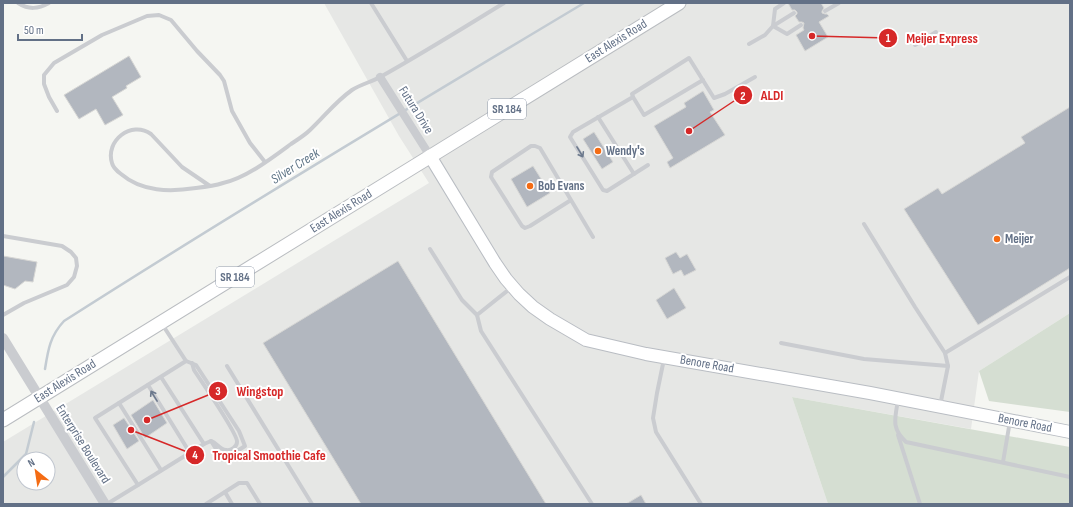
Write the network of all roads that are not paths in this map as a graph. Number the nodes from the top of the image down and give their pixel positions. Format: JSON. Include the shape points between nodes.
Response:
{"nodes":[{"id":1,"x":18,"y":3,"type":"edge"},
{"id":2,"x":49,"y":3,"type":"edge"},
{"id":3,"x":372,"y":3,"type":"edge"},
{"id":4,"x":504,"y":3,"type":"edge"},
{"id":5,"x":678,"y":3,"type":"edge"},
{"id":6,"x":784,"y":3,"type":"edge"},
{"id":7,"x":839,"y":3,"type":"edge"},
{"id":8,"x":826,"y":11,"type":"dead end"},
{"id":9,"x":794,"y":13,"type":"dead end"},
{"id":10,"x":801,"y":25,"type":"dead end"},
{"id":11,"x":773,"y":26,"type":"junction"},
{"id":12,"x":936,"y":32,"type":"dead end"},
{"id":13,"x":749,"y":44,"type":"dead end"},
{"id":14,"x":915,"y":45,"type":"dead end"},
{"id":15,"x":407,"y":61,"type":"junction"},
{"id":16,"x":380,"y":77,"type":"junction"},
{"id":17,"x":755,"y":77,"type":"dead end"},
{"id":18,"x":703,"y":80,"type":"junction"},
{"id":19,"x":633,"y":97,"type":"junction"},
{"id":20,"x":57,"y":111,"type":"dead end"},
{"id":21,"x":598,"y":117,"type":"junction"},
{"id":22,"x":430,"y":156,"type":"junction"},
{"id":23,"x":265,"y":162,"type":"junction"},
{"id":24,"x":648,"y":165,"type":"dead end"},
{"id":25,"x":634,"y":174,"type":"junction"},
{"id":26,"x":210,"y":186,"type":"junction"},
{"id":27,"x":571,"y":200,"type":"junction"},
{"id":28,"x":864,"y":224,"type":"dead end"},
{"id":29,"x":3,"y":236,"type":"edge"},
{"id":30,"x":593,"y":237,"type":"dead end"},
{"id":31,"x":430,"y":249,"type":"dead end"},
{"id":32,"x":1070,"y":277,"type":"edge"},
{"id":33,"x":512,"y":287,"type":"junction"},
{"id":34,"x":477,"y":315,"type":"junction"},
{"id":35,"x":3,"y":316,"type":"edge"},
{"id":36,"x":161,"y":322,"type":"junction"},
{"id":37,"x":3,"y":338,"type":"edge"},
{"id":38,"x":781,"y":343,"type":"dead end"},
{"id":39,"x":945,"y":353,"type":"junction"},
{"id":40,"x":665,"y":357,"type":"junction"},
{"id":41,"x":186,"y":361,"type":"junction"},
{"id":42,"x":192,"y":363,"type":"junction"},
{"id":43,"x":227,"y":366,"type":"dead end"},
{"id":44,"x":948,"y":366,"type":"junction"},
{"id":45,"x":161,"y":376,"type":"junction"},
{"id":46,"x":148,"y":385,"type":"junction"},
{"id":47,"x":39,"y":397,"type":"junction"},
{"id":48,"x":898,"y":398,"type":"junction"},
{"id":49,"x":119,"y":403,"type":"junction"},
{"id":50,"x":940,"y":406,"type":"junction"},
{"id":51,"x":3,"y":420,"type":"edge"},
{"id":52,"x":1011,"y":420,"type":"junction"},
{"id":53,"x":1070,"y":432,"type":"edge"},
{"id":54,"x":898,"y":434,"type":"junction"},
{"id":55,"x":210,"y":441,"type":"junction"},
{"id":56,"x":204,"y":444,"type":"junction"},
{"id":57,"x":190,"y":453,"type":"junction"},
{"id":58,"x":1003,"y":462,"type":"junction"},
{"id":59,"x":161,"y":470,"type":"junction"},
{"id":60,"x":1070,"y":477,"type":"edge"},
{"id":61,"x":138,"y":485,"type":"junction"},
{"id":62,"x":225,"y":492,"type":"junction"},
{"id":63,"x":106,"y":504,"type":"edge"},
{"id":64,"x":206,"y":504,"type":"edge"},
{"id":65,"x":232,"y":504,"type":"edge"},
{"id":66,"x":260,"y":504,"type":"edge"},
{"id":67,"x":312,"y":504,"type":"edge"},
{"id":68,"x":592,"y":504,"type":"edge"},
{"id":69,"x":700,"y":504,"type":"edge"},
{"id":70,"x":920,"y":504,"type":"edge"}],
"edges":[{"from":1,"to":2,"type":"lane","via":[[31,9]]},
{"from":3,"to":15,"type":"lane"},
{"from":4,"to":15,"type":"lane"},
{"from":5,"to":22,"type":"main road","name":"East Alexis Road","number":"SR 184"},
{"from":6,"to":11,"type":"lane","via":[[775,9]]},
{"from":7,"to":8,"type":"lane"},
{"from":9,"to":11,"type":"lane"},
{"from":10,"to":11,"type":"lane","via":[[787,34]]},
{"from":11,"to":13,"type":"lane","via":[[765,35]]},
{"from":12,"to":14,"type":"lane"},
{"from":15,"to":16,"type":"lane"},
{"from":16,"to":22,"type":"street","name":"Futura Drive"},
{"from":16,"to":23,"type":"lane","via":[[353,89],[335,103],[309,131]]},
{"from":17,"to":18,"type":"lane","via":[[714,98]]},
{"from":18,"to":19,"type":"lane","via":[[644,115]]},
{"from":18,"to":19,"type":"lane","via":[[689,58],[632,94]]},
{"from":19,"to":21,"type":"lane"},
{"from":20,"to":23,"type":"lane","via":[[44,84],[44,76],[54,62],[102,35],[147,16],[159,15],[171,20],[220,75],[232,111],[250,143]]},
{"from":21,"to":25,"type":"lane"},
{"from":21,"to":25,"type":"lane","one_way":true,"via":[[573,132],[570,137],[603,190],[607,191]]},
{"from":22,"to":33,"type":"main road","name":"Benore Road","via":[[494,263]]},
{"from":22,"to":36,"type":"main road","name":"East Alexis Road","number":"SR 184"},
{"from":23,"to":26,"type":"lane","via":[[244,175]]},
{"from":24,"to":25,"type":"lane"},
{"from":26,"to":26,"type":"lane","via":[[151,189],[116,170],[112,164],[112,148],[123,133],[137,128],[145,130],[182,167]]},
{"from":27,"to":27,"type":"lane","via":[[540,148],[535,146],[531,146],[492,172],[491,177],[525,228]]},
{"from":27,"to":30,"type":"lane"},
{"from":28,"to":39,"type":"lane"},
{"from":29,"to":35,"type":"lane","via":[[62,246],[76,258],[77,266],[74,277],[67,284],[24,303]]},
{"from":31,"to":34,"type":"lane","via":[[462,300]]},
{"from":32,"to":39,"type":"lane"},
{"from":33,"to":34,"type":"lane"},
{"from":33,"to":40,"type":"main road","name":"Benore Road","via":[[533,307],[586,340]]},
{"from":34,"to":68,"type":"lane","via":[[481,331]]},
{"from":36,"to":41,"type":"lane"},
{"from":36,"to":47,"type":"main road","name":"East Alexis Road","number":"SR 184"},
{"from":37,"to":47,"type":"street"},
{"from":38,"to":44,"type":"lane","via":[[864,359]]},
{"from":39,"to":44,"type":"lane"},
{"from":40,"to":48,"type":"main road","name":"Benore Road"},
{"from":40,"to":69,"type":"lane","via":[[653,418],[656,432]]},
{"from":41,"to":42,"type":"lane"},
{"from":41,"to":45,"type":"lane"},
{"from":42,"to":55,"type":"lane","via":[[237,442],[232,450],[227,451],[216,442]]},
{"from":42,"to":55,"type":"lane","via":[[196,365],[239,431],[245,446],[223,460]]},
{"from":43,"to":67,"type":"lane"},
{"from":44,"to":50,"type":"lane"},
{"from":45,"to":46,"type":"lane"},
{"from":45,"to":56,"type":"lane"},
{"from":46,"to":49,"type":"lane"},
{"from":57,"to":46,"type":"lane","one_way":true},
{"from":47,"to":51,"type":"main road","name":"East Alexis Road","number":"SR 184"},
{"from":47,"to":63,"type":"street","name":"Enterprise Boulevard"},
{"from":48,"to":50,"type":"main road","name":"Benore Road"},
{"from":48,"to":54,"type":"lane","via":[[895,422]]},
{"from":49,"to":59,"type":"lane"},
{"from":49,"to":61,"type":"lane","via":[[95,418]]},
{"from":50,"to":52,"type":"main road","name":"Benore Road"},
{"from":52,"to":53,"type":"main road","name":"Benore Road"},
{"from":52,"to":58,"type":"lane"},
{"from":54,"to":58,"type":"lane","via":[[906,442]]},
{"from":54,"to":70,"type":"lane"},
{"from":55,"to":56,"type":"lane"},
{"from":56,"to":57,"type":"lane"},
{"from":57,"to":59,"type":"lane"},
{"from":58,"to":60,"type":"lane"},
{"from":59,"to":61,"type":"lane"},
{"from":61,"to":63,"type":"lane"},
{"from":62,"to":64,"type":"lane"},
{"from":62,"to":65,"type":"lane"},
{"from":62,"to":66,"type":"lane","via":[[239,484],[247,483]]}]}
